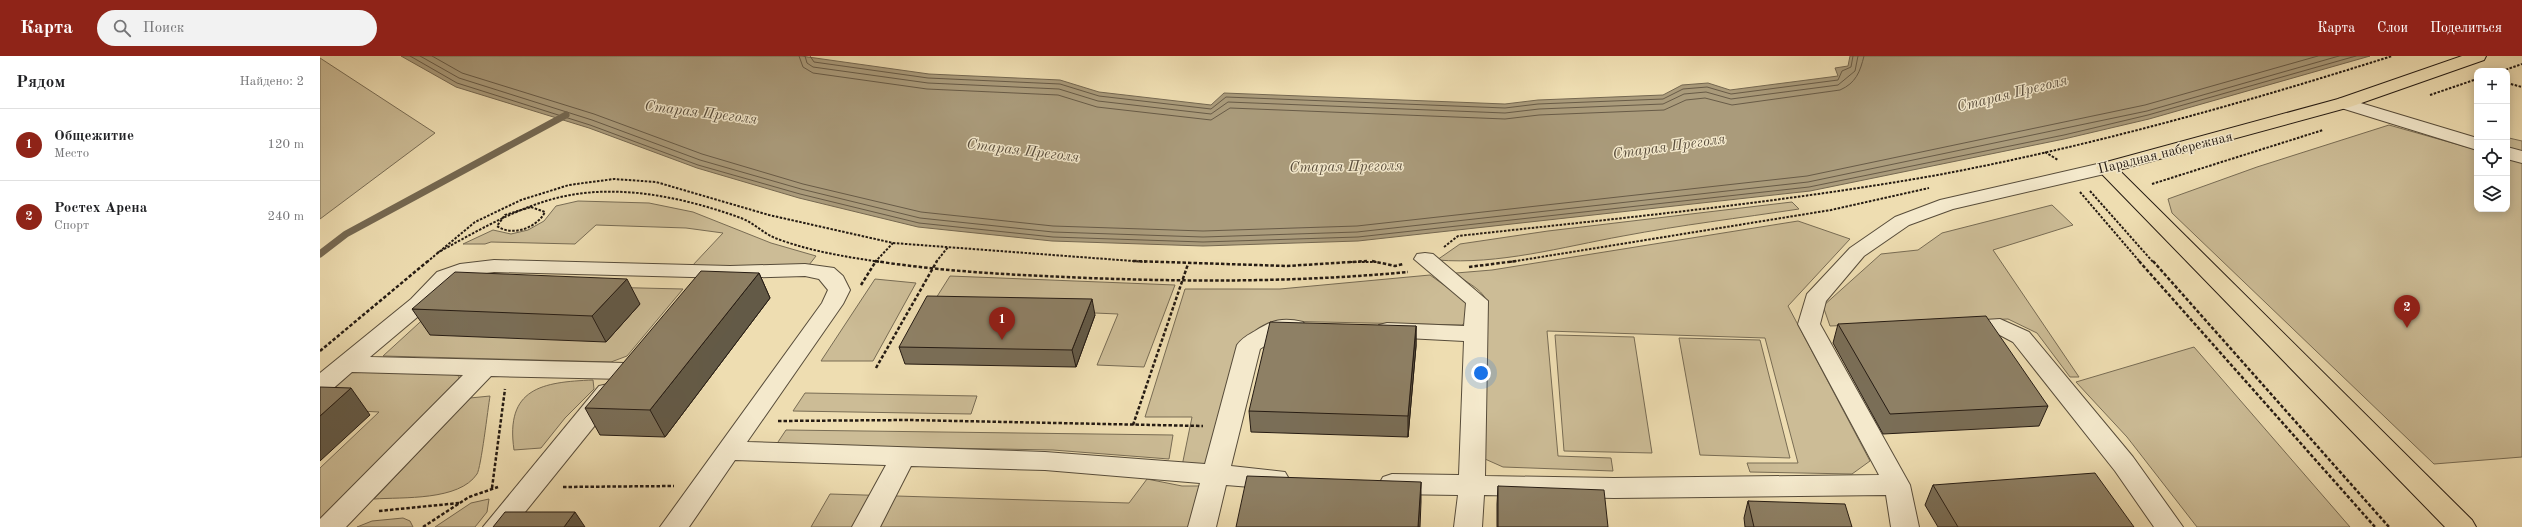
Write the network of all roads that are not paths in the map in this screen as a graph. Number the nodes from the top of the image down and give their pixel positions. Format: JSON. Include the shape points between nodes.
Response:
{"nodes":[{"id":1,"x":2478,"y":56,"type":"edge"},
{"id":2,"x":2344,"y":103,"type":"junction"},
{"id":3,"x":2474,"y":143,"type":"edge"},
{"id":4,"x":2510,"y":154,"type":"edge"},
{"id":5,"x":2522,"y":157,"type":"edge"},
{"id":6,"x":2106,"y":168,"type":"junction"},
{"id":7,"x":1432,"y":264,"type":"road end"},
{"id":8,"x":707,"y":271,"type":"junction"},
{"id":9,"x":690,"y":292,"type":"edge"},
{"id":10,"x":1318,"y":328,"type":"edge"},
{"id":11,"x":1365,"y":329,"type":"edge"},
{"id":12,"x":1938,"y":329,"type":"edge"},
{"id":13,"x":1475,"y":334,"type":"junction"},
{"id":14,"x":344,"y":364,"type":"junction"},
{"id":15,"x":484,"y":368,"type":"junction"},
{"id":16,"x":320,"y":386,"type":"edge"},
{"id":17,"x":727,"y":452,"type":"junction"},
{"id":18,"x":903,"y":457,"type":"junction"},
{"id":19,"x":1217,"y":475,"type":"junction"},
{"id":20,"x":1300,"y":481,"type":"edge"},
{"id":21,"x":1370,"y":483,"type":"edge"},
{"id":22,"x":1897,"y":485,"type":"junction"},
{"id":23,"x":1473,"y":486,"type":"junction"},
{"id":24,"x":334,"y":521,"type":"edge"},
{"id":25,"x":497,"y":527,"type":"edge"},
{"id":26,"x":674,"y":527,"type":"edge"},
{"id":27,"x":866,"y":527,"type":"edge"},
{"id":28,"x":1202,"y":527,"type":"edge"},
{"id":29,"x":1468,"y":527,"type":"edge"},
{"id":30,"x":1905,"y":527,"type":"edge"},
{"id":31,"x":2169,"y":527,"type":"edge"},
{"id":32,"x":2462,"y":527,"type":"edge"}],
"edges":[{"from":1,"to":2,"type":"main road","name":"Парадная набережная"},
{"from":2,"to":3,"type":"street"},
{"from":2,"to":6,"type":"main road","name":"Парадная набережная"},
{"from":4,"to":5,"type":"street"},
{"from":6,"to":22,"type":"street","name":"Парадная набережная","via":[[2068,171],[1947,204],[1902,221],[1857,252],[1815,299],[1809,324],[1827,334]]},
{"from":6,"to":32,"type":"main road"},
{"from":7,"to":13,"type":"street","via":[[1477,301]]},
{"from":8,"to":9,"type":"street"},
{"from":8,"to":14,"type":"street","via":[[494,266],[460,270],[445,277],[419,304]]},
{"from":8,"to":17,"type":"street","via":[[805,270],[826,273],[835,281],[839,290],[832,304]]},
{"from":10,"to":19,"type":"street","via":[[1279,326],[1249,345]]},
{"from":11,"to":13,"type":"street"},
{"from":12,"to":31,"type":"street","via":[[2000,326],[2021,336],[2124,464]]},
{"from":13,"to":23,"type":"street"},
{"from":14,"to":15,"type":"street"},
{"from":14,"to":16,"type":"street"},
{"from":15,"to":24,"type":"street"},
{"from":15,"to":25,"type":"street","via":[[633,362]]},
{"from":17,"to":18,"type":"street"},
{"from":17,"to":26,"type":"street"},
{"from":18,"to":19,"type":"street","via":[[1045,461]]},
{"from":18,"to":27,"type":"street"},
{"from":19,"to":20,"type":"street"},
{"from":19,"to":28,"type":"street"},
{"from":21,"to":23,"type":"street"},
{"from":22,"to":23,"type":"street","via":[[1614,488]]},
{"from":22,"to":30,"type":"street","name":"Парадная набережная"},
{"from":23,"to":29,"type":"street"}]}
